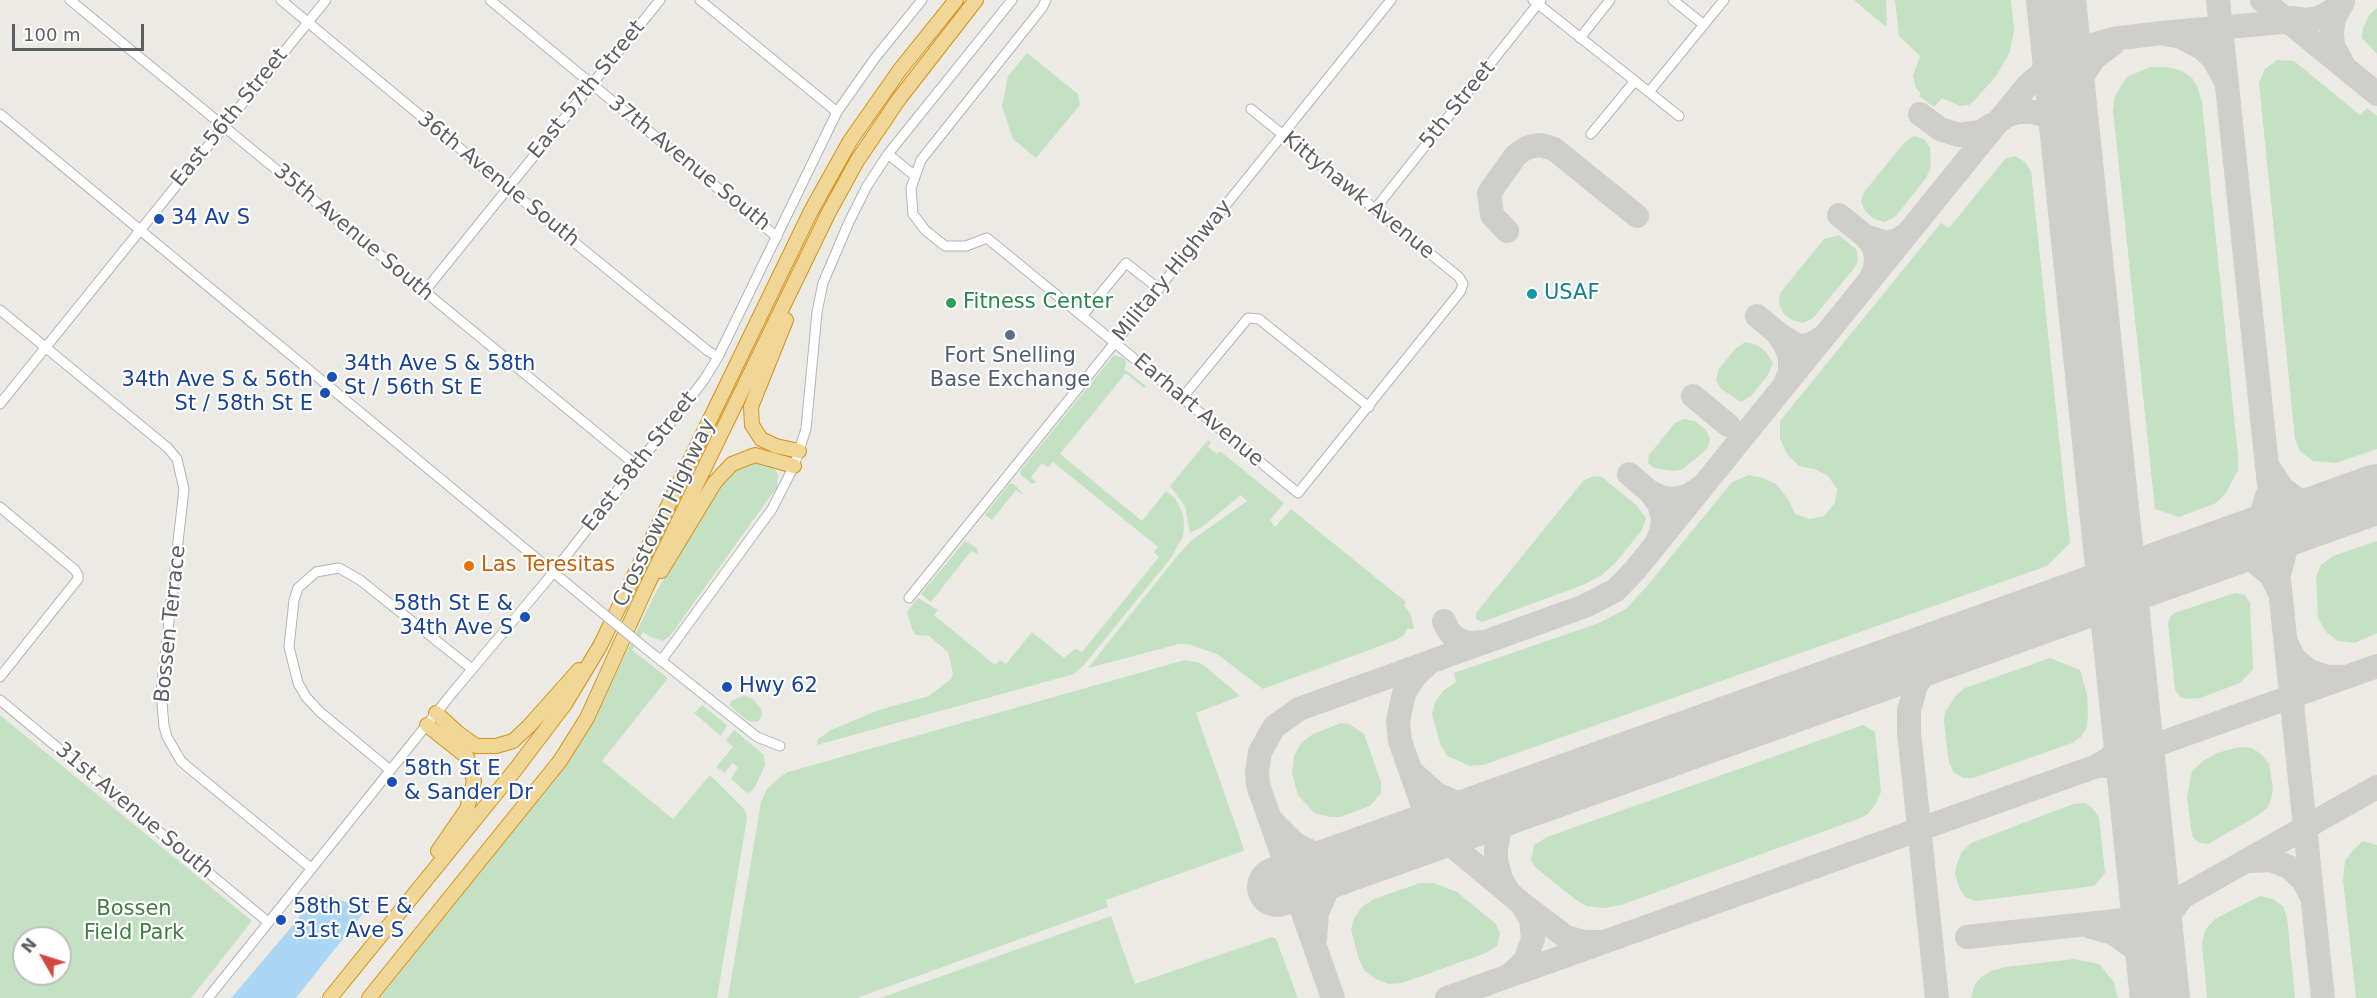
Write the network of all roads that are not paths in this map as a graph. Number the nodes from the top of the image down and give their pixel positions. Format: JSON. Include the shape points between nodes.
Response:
{"nodes":[{"id":1,"x":70,"y":0,"type":"edge"},
{"id":2,"x":280,"y":0,"type":"edge"},
{"id":3,"x":326,"y":0,"type":"edge"},
{"id":4,"x":490,"y":0,"type":"edge"},
{"id":5,"x":660,"y":0,"type":"edge"},
{"id":6,"x":700,"y":0,"type":"edge"},
{"id":7,"x":956,"y":0,"type":"edge"},
{"id":8,"x":976,"y":0,"type":"edge"},
{"id":9,"x":1012,"y":0,"type":"edge"},
{"id":10,"x":1046,"y":0,"type":"edge"},
{"id":11,"x":1391,"y":0,"type":"edge"},
{"id":12,"x":1610,"y":0,"type":"edge"},
{"id":13,"x":1673,"y":0,"type":"edge"},
{"id":14,"x":1724,"y":0,"type":"edge"},
{"id":15,"x":1537,"y":1,"type":"edge"},
{"id":16,"x":917,"y":2,"type":"edge"},
{"id":17,"x":308,"y":22,"type":"junction"},
{"id":18,"x":1704,"y":24,"type":"junction"},
{"id":19,"x":1580,"y":38,"type":"junction"},
{"id":20,"x":1634,"y":82,"type":"junction"},
{"id":21,"x":592,"y":84,"type":"junction"},
{"id":22,"x":1649,"y":92,"type":"junction"},
{"id":23,"x":1251,"y":109,"type":"dead end"},
{"id":24,"x":837,"y":112,"type":"junction"},
{"id":25,"x":0,"y":114,"type":"edge"},
{"id":26,"x":1679,"y":117,"type":"dead end"},
{"id":27,"x":224,"y":127,"type":"junction"},
{"id":28,"x":1591,"y":134,"type":"dead end"},
{"id":29,"x":1283,"y":135,"type":"junction"},
{"id":30,"x":888,"y":154,"type":"junction"},
{"id":31,"x":915,"y":177,"type":"junction"},
{"id":32,"x":508,"y":188,"type":"junction"},
{"id":33,"x":1375,"y":209,"type":"junction"},
{"id":34,"x":828,"y":214,"type":"junction"},
{"id":35,"x":140,"y":230,"type":"junction"},
{"id":36,"x":777,"y":237,"type":"junction"},
{"id":37,"x":1159,"y":289,"type":"junction"},
{"id":38,"x":424,"y":292,"type":"junction"},
{"id":39,"x":0,"y":310,"type":"edge"},
{"id":40,"x":1083,"y":315,"type":"junction"},
{"id":41,"x":1115,"y":342,"type":"junction"},
{"id":42,"x":46,"y":348,"type":"junction"},
{"id":43,"x":718,"y":357,"type":"junction"},
{"id":44,"x":1182,"y":398,"type":"junction"},
{"id":45,"x":0,"y":404,"type":"edge"},
{"id":46,"x":1369,"y":407,"type":"junction"},
{"id":47,"x":799,"y":451,"type":"junction"},
{"id":48,"x":637,"y":466,"type":"junction"},
{"id":49,"x":794,"y":466,"type":"junction"},
{"id":50,"x":0,"y":507,"type":"edge"},
{"id":51,"x":553,"y":571,"type":"junction"},
{"id":52,"x":646,"y":588,"type":"junction"},
{"id":53,"x":909,"y":598,"type":"dead end"},
{"id":54,"x":600,"y":646,"type":"junction"},
{"id":55,"x":661,"y":661,"type":"junction"},
{"id":56,"x":472,"y":669,"type":"junction"},
{"id":57,"x":0,"y":677,"type":"edge"},
{"id":58,"x":0,"y":700,"type":"edge"},
{"id":59,"x":436,"y":713,"type":"junction"},
{"id":60,"x":427,"y":725,"type":"junction"},
{"id":61,"x":780,"y":746,"type":"dead end"},
{"id":62,"x":390,"y":770,"type":"junction"},
{"id":63,"x":311,"y":868,"type":"junction"},
{"id":64,"x":268,"y":922,"type":"junction"},
{"id":65,"x":381,"y":934,"type":"junction"},
{"id":66,"x":208,"y":998,"type":"edge"},
{"id":67,"x":330,"y":998,"type":"edge"},
{"id":68,"x":369,"y":998,"type":"edge"}],
"edges":[{"from":1,"to":27,"type":"street","name":"35th Avenue South"},
{"from":2,"to":17,"type":"street","name":"36th Avenue South"},
{"from":3,"to":17,"type":"street","name":"East 56th Street"},
{"from":4,"to":21,"type":"street","name":"37th Avenue South"},
{"from":5,"to":21,"type":"street","name":"East 57th Street"},
{"from":6,"to":24,"type":"street"},
{"from":7,"to":54,"type":"highway","name":"Crosstown Highway","via":[[868,114],[811,211]]},
{"from":8,"to":34,"type":"highway","name":"Crosstown Highway","via":[[893,108]]},
{"from":9,"to":30,"type":"street"},
{"from":10,"to":31,"type":"street","via":[[921,160]]},
{"from":11,"to":29,"type":"street","name":"Military Highway"},
{"from":12,"to":19,"type":"street"},
{"from":13,"to":18,"type":"street"},
{"from":14,"to":18,"type":"street"},
{"from":15,"to":19,"type":"street"},
{"from":15,"to":33,"type":"street","name":"5th Street"},
{"from":16,"to":24,"type":"street","name":"East 58th Street"},
{"from":17,"to":27,"type":"street","name":"East 56th Street"},
{"from":17,"to":32,"type":"street","name":"36th Avenue South"},
{"from":18,"to":22,"type":"street"},
{"from":19,"to":20,"type":"street"},
{"from":20,"to":22,"type":"street"},
{"from":20,"to":28,"type":"street"},
{"from":21,"to":32,"type":"street","name":"East 57th Street"},
{"from":21,"to":36,"type":"street","name":"37th Avenue South"},
{"from":22,"to":26,"type":"street"},
{"from":23,"to":29,"type":"street","name":"Kittyhawk Avenue"},
{"from":24,"to":36,"type":"street","name":"East 58th Street"},
{"from":25,"to":35,"type":"street"},
{"from":27,"to":35,"type":"street","name":"East 56th Street"},
{"from":27,"to":38,"type":"street","name":"35th Avenue South"},
{"from":29,"to":33,"type":"street","name":"Kittyhawk Avenue"},
{"from":29,"to":37,"type":"street","name":"Military Highway"},
{"from":30,"to":31,"type":"street"},
{"from":30,"to":47,"type":"street","via":[[867,186],[823,283],[806,429]]},
{"from":31,"to":40,"type":"street","name":"Earhart Avenue","via":[[910,188],[913,214],[925,230],[945,246],[966,246],[987,238]]},
{"from":32,"to":38,"type":"street","name":"East 57th Street"},
{"from":32,"to":43,"type":"street","name":"36th Avenue South"},
{"from":33,"to":46,"type":"street","name":"Kittyhawk Avenue","via":[[1463,284]]},
{"from":34,"to":47,"type":"highway","via":[[751,407],[752,425],[761,439]]},
{"from":34,"to":52,"type":"highway","name":"Crosstown Highway"},
{"from":35,"to":42,"type":"street","name":"East 56th Street"},
{"from":35,"to":51,"type":"street"},
{"from":36,"to":43,"type":"street","name":"East 58th Street"},
{"from":37,"to":40,"type":"street","via":[[1126,262]]},
{"from":37,"to":41,"type":"street","name":"Military Highway"},
{"from":38,"to":48,"type":"street","name":"35th Avenue South"},
{"from":39,"to":42,"type":"street"},
{"from":40,"to":41,"type":"street","name":"Earhart Avenue"},
{"from":41,"to":44,"type":"street","name":"Earhart Avenue"},
{"from":41,"to":53,"type":"street","name":"Military Highway"},
{"from":42,"to":45,"type":"street","name":"East 56th Street"},
{"from":42,"to":63,"type":"street","name":"Bossen Terrace","via":[[177,459],[184,489],[162,682],[167,737],[181,761]]},
{"from":43,"to":48,"type":"street","name":"East 58th Street","via":[[679,415]]},
{"from":44,"to":46,"type":"street","via":[[1248,318],[1259,319]]},
{"from":44,"to":46,"type":"street","name":"Earhart Avenue","via":[[1298,494]]},
{"from":47,"to":49,"type":"street"},
{"from":48,"to":51,"type":"street","name":"East 58th Street"},
{"from":49,"to":52,"type":"highway","via":[[755,455],[732,464],[715,482],[668,564]]},
{"from":49,"to":55,"type":"street","via":[[772,509]]},
{"from":50,"to":57,"type":"street","via":[[78,575]]},
{"from":51,"to":55,"type":"street","bridge":true},
{"from":51,"to":56,"type":"street","name":"East 58th Street"},
{"from":52,"to":68,"type":"highway","name":"Crosstown Highway","via":[[587,718],[560,761]]},
{"from":54,"to":59,"type":"highway","via":[[513,741],[476,746]]},
{"from":54,"to":65,"type":"highway","name":"Crosstown Highway","via":[[565,704],[515,770]]},
{"from":55,"to":61,"type":"street","via":[[757,737]]},
{"from":56,"to":59,"type":"street","name":"East 58th Street"},
{"from":56,"to":62,"type":"street","via":[[360,580],[339,568],[316,572],[298,588],[289,647],[298,683],[320,712]]},
{"from":58,"to":64,"type":"street","name":"31st Avenue South"},
{"from":59,"to":60,"type":"street","name":"East 58th Street"},
{"from":60,"to":62,"type":"street","name":"East 58th Street"},
{"from":60,"to":65,"type":"highway","via":[[467,757],[474,781],[468,809]]},
{"from":62,"to":63,"type":"street","name":"East 58th Street"},
{"from":63,"to":64,"type":"street","name":"East 58th Street"},
{"from":64,"to":66,"type":"street","name":"East 58th Street"},
{"from":65,"to":67,"type":"highway","name":"Crosstown Highway"}]}
